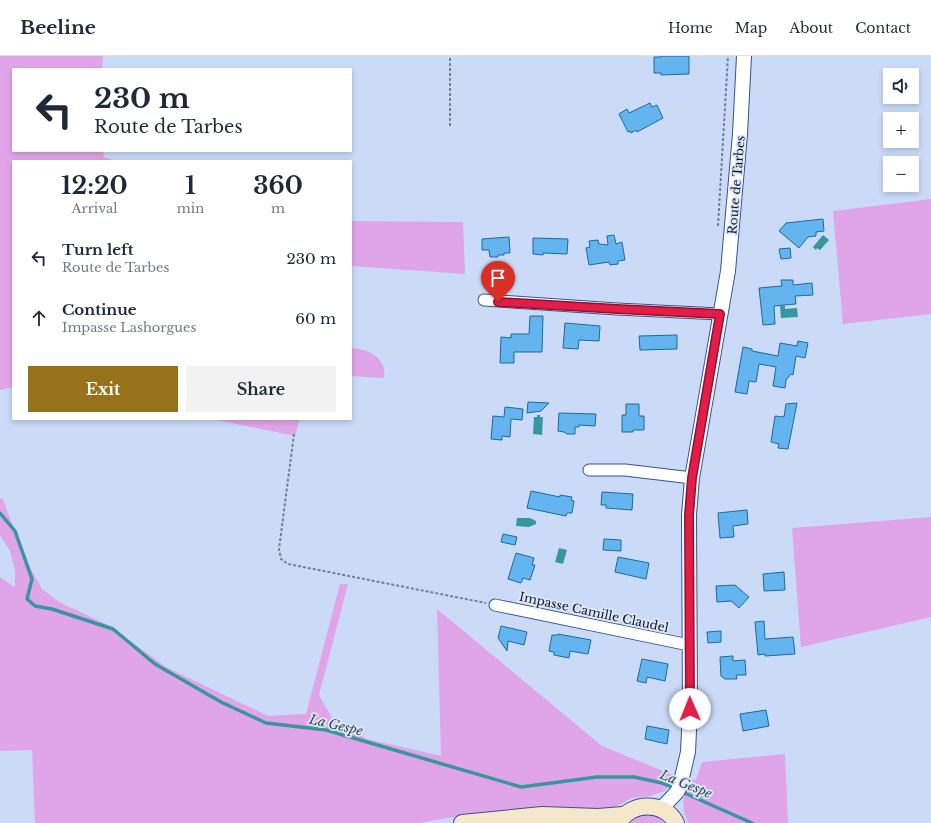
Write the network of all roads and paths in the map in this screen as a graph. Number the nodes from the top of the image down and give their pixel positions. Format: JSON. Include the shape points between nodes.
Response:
{"nodes":[{"id":1,"x":450,"y":56,"type":"edge"},
{"id":2,"x":744,"y":56,"type":"edge"},
{"id":3,"x":450,"y":126,"type":"dead end"},
{"id":4,"x":484,"y":300,"type":"dead end"},
{"id":5,"x":720,"y":314,"type":"junction"},
{"id":6,"x":294,"y":434,"type":"dead end"},
{"id":7,"x":589,"y":470,"type":"dead end"},
{"id":8,"x":692,"y":478,"type":"junction"},
{"id":9,"x":495,"y":605,"type":"joint"},
{"id":10,"x":689,"y":645,"type":"junction"},
{"id":11,"x":660,"y":809,"type":"junction"},
{"id":12,"x":503,"y":818,"type":"junction"},
{"id":13,"x":621,"y":819,"type":"edge"},
{"id":14,"x":462,"y":823,"type":"edge"},
{"id":15,"x":556,"y":823,"type":"edge"},
{"id":16,"x":676,"y":823,"type":"edge"}],
"edges":[{"from":1,"to":3,"type":"path"},
{"from":2,"to":5,"type":"street","name":"Route de Tarbes","via":[[730,257]]},
{"from":4,"to":5,"type":"street"},
{"from":5,"to":8,"type":"street","name":"Route de Tarbes"},
{"from":6,"to":9,"type":"path","via":[[279,548],[281,559],[288,564]]},
{"from":7,"to":8,"type":"street","via":[[625,470]]},
{"from":8,"to":10,"type":"street","name":"Route de Tarbes","via":[[689,515]]},
{"from":9,"to":10,"type":"street","name":"Impasse Camille Claudel"},
{"from":10,"to":11,"type":"street","name":"Route de Tarbes","via":[[688,752],[680,786]]},
{"from":11,"to":13,"type":"main road","via":[[642,806]]},
{"from":11,"to":16,"type":"main road","via":[[667,812]]},
{"from":12,"to":13,"type":"main road","via":[[542,815]]},
{"from":12,"to":14,"type":"main road"},
{"from":12,"to":15,"type":"main road"}]}
